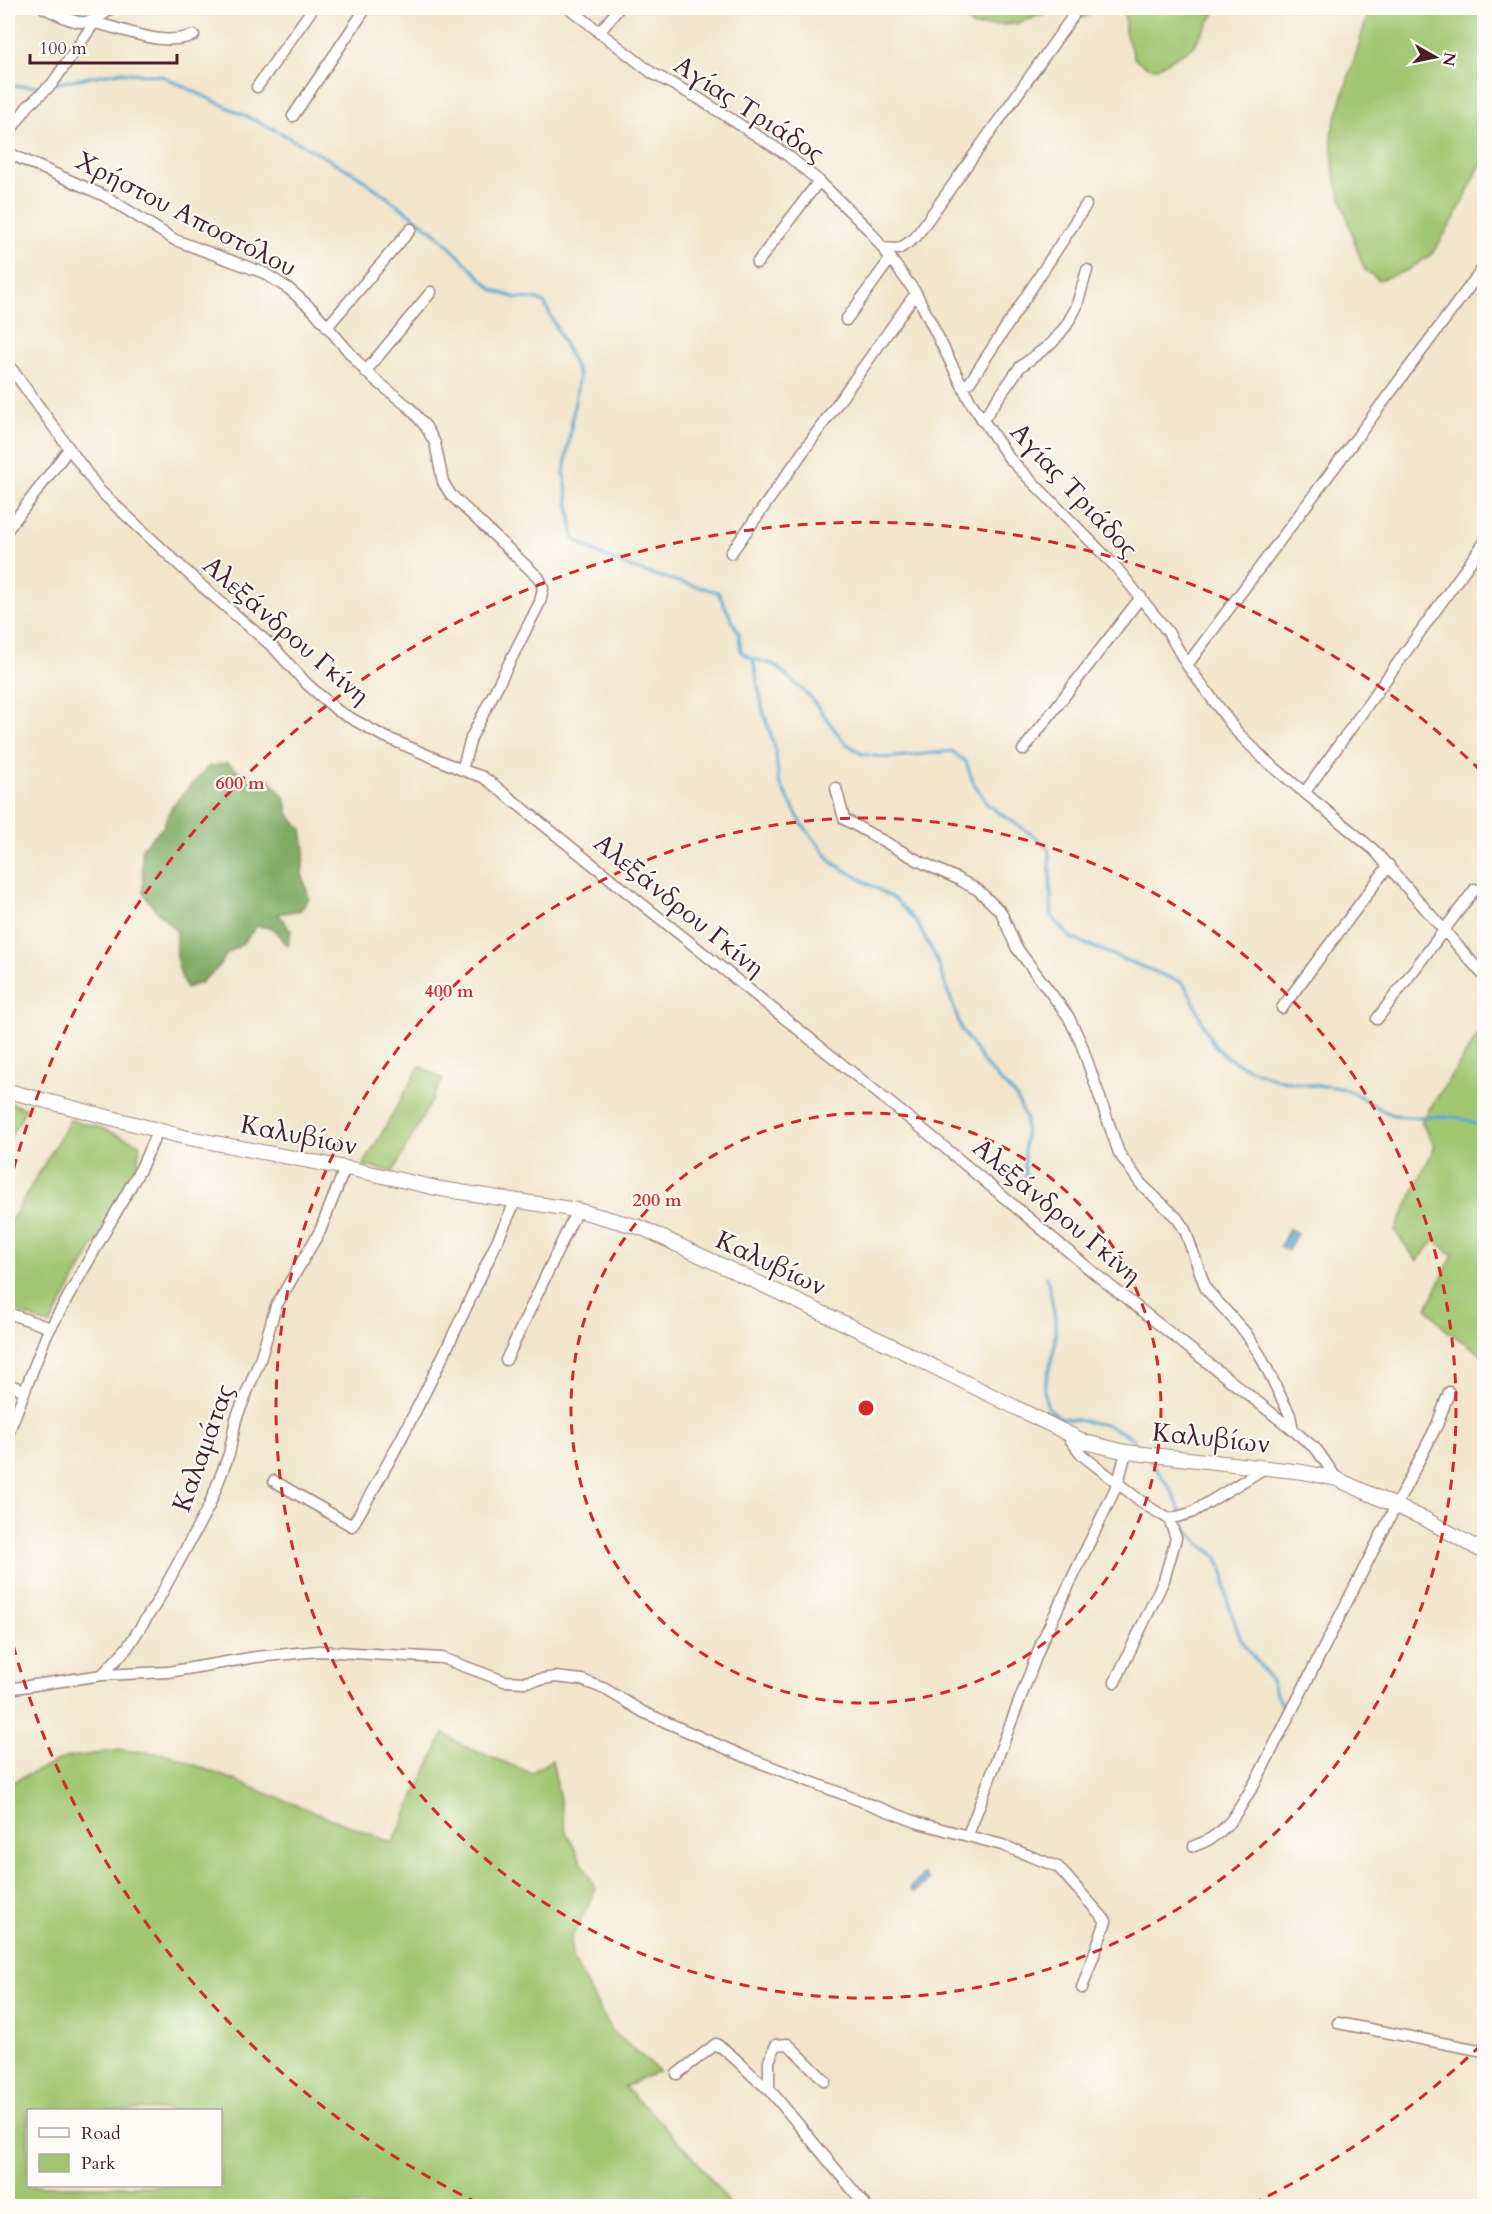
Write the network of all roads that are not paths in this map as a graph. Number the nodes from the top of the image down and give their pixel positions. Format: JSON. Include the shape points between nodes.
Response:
{"nodes":[{"id":1,"x":44,"y":8,"type":"edge"},
{"id":2,"x":111,"y":8,"type":"edge"},
{"id":3,"x":313,"y":8,"type":"edge"},
{"id":4,"x":366,"y":8,"type":"edge"},
{"id":5,"x":569,"y":8,"type":"edge"},
{"id":6,"x":619,"y":8,"type":"edge"},
{"id":7,"x":1073,"y":16,"type":"dead end"},
{"id":8,"x":94,"y":23,"type":"junction"},
{"id":9,"x":599,"y":33,"type":"junction"},
{"id":10,"x":194,"y":35,"type":"dead end"},
{"id":11,"x":257,"y":87,"type":"dead end"},
{"id":12,"x":293,"y":116,"type":"dead end"},
{"id":13,"x":8,"y":134,"type":"edge"},
{"id":14,"x":8,"y":153,"type":"edge"},
{"id":15,"x":819,"y":181,"type":"junction"},
{"id":16,"x":1086,"y":205,"type":"dead end"},
{"id":17,"x":411,"y":229,"type":"dead end"},
{"id":18,"x":883,"y":248,"type":"junction"},
{"id":19,"x":891,"y":258,"type":"junction"},
{"id":20,"x":757,"y":263,"type":"dead end"},
{"id":21,"x":1485,"y":267,"type":"edge"},
{"id":22,"x":1086,"y":270,"type":"dead end"},
{"id":23,"x":430,"y":292,"type":"dead end"},
{"id":24,"x":916,"y":292,"type":"junction"},
{"id":25,"x":846,"y":320,"type":"dead end"},
{"id":26,"x":327,"y":327,"type":"junction"},
{"id":27,"x":8,"y":364,"type":"edge"},
{"id":28,"x":366,"y":371,"type":"junction"},
{"id":29,"x":963,"y":387,"type":"junction"},
{"id":30,"x":982,"y":421,"type":"junction"},
{"id":31,"x":68,"y":450,"type":"junction"},
{"id":32,"x":8,"y":529,"type":"edge"},
{"id":33,"x":1485,"y":543,"type":"edge"},
{"id":34,"x":731,"y":553,"type":"dead end"},
{"id":35,"x":1141,"y":597,"type":"junction"},
{"id":36,"x":1187,"y":665,"type":"junction"},
{"id":37,"x":1023,"y":750,"type":"dead end"},
{"id":38,"x":462,"y":770,"type":"junction"},
{"id":39,"x":836,"y":788,"type":"dead end"},
{"id":40,"x":1305,"y":792,"type":"junction"},
{"id":41,"x":1389,"y":866,"type":"junction"},
{"id":42,"x":1475,"y":889,"type":"dead end"},
{"id":43,"x":1443,"y":931,"type":"junction"},
{"id":44,"x":1485,"y":976,"type":"edge"},
{"id":45,"x":1282,"y":1008,"type":"dead end"},
{"id":46,"x":1377,"y":1019,"type":"dead end"},
{"id":47,"x":8,"y":1091,"type":"edge"},
{"id":48,"x":158,"y":1130,"type":"junction"},
{"id":49,"x":345,"y":1168,"type":"junction"},
{"id":50,"x":516,"y":1200,"type":"junction"},
{"id":51,"x":577,"y":1210,"type":"junction"},
{"id":52,"x":8,"y":1313,"type":"edge"},
{"id":53,"x":50,"y":1328,"type":"junction"},
{"id":54,"x":506,"y":1360,"type":"dead end"},
{"id":55,"x":8,"y":1384,"type":"edge"},
{"id":56,"x":23,"y":1390,"type":"junction"},
{"id":57,"x":1449,"y":1392,"type":"dead end"},
{"id":58,"x":1293,"y":1430,"type":"junction"},
{"id":59,"x":8,"y":1434,"type":"edge"},
{"id":60,"x":1067,"y":1435,"type":"junction"},
{"id":61,"x":1131,"y":1453,"type":"junction"},
{"id":62,"x":1265,"y":1468,"type":"junction"},
{"id":63,"x":1337,"y":1479,"type":"junction"},
{"id":64,"x":274,"y":1481,"type":"dead end"},
{"id":65,"x":1118,"y":1483,"type":"junction"},
{"id":66,"x":1395,"y":1505,"type":"junction"},
{"id":67,"x":1173,"y":1519,"type":"junction"},
{"id":68,"x":1485,"y":1552,"type":"edge"},
{"id":69,"x":102,"y":1676,"type":"junction"},
{"id":70,"x":1115,"y":1682,"type":"dead end"},
{"id":71,"x":8,"y":1689,"type":"edge"},
{"id":72,"x":968,"y":1835,"type":"junction"},
{"id":73,"x":1194,"y":1846,"type":"dead end"},
{"id":74,"x":1082,"y":1988,"type":"dead end"},
{"id":75,"x":1338,"y":2023,"type":"dead end"},
{"id":76,"x":1485,"y":2051,"type":"edge"},
{"id":77,"x":677,"y":2074,"type":"dead end"},
{"id":78,"x":825,"y":2081,"type":"dead end"},
{"id":79,"x":769,"y":2089,"type":"junction"},
{"id":80,"x":866,"y":2206,"type":"edge"}],
"edges":[{"from":1,"to":8,"type":"street"},
{"from":2,"to":8,"type":"street"},
{"from":3,"to":11,"type":"street"},
{"from":4,"to":12,"type":"street"},
{"from":5,"to":9,"type":"street","name":"Αγίας Τριάδος"},
{"from":6,"to":9,"type":"street"},
{"from":7,"to":18,"type":"street","via":[[915,238],[899,249]]},
{"from":8,"to":10,"type":"street","via":[[161,40],[178,41]]},
{"from":8,"to":13,"type":"street","via":[[52,84],[28,106]]},
{"from":9,"to":15,"type":"street","name":"Αγίας Τριάδος","via":[[652,73],[787,155]]},
{"from":14,"to":26,"type":"street","name":"Χρήστου Αποστόλου","via":[[105,196],[175,240],[264,273],[290,289]]},
{"from":15,"to":18,"type":"street","name":"Αγίας Τριάδος"},
{"from":15,"to":20,"type":"street"},
{"from":16,"to":29,"type":"street","via":[[1014,319]]},
{"from":17,"to":26,"type":"street"},
{"from":18,"to":19,"type":"street","name":"Αγίας Τριάδος"},
{"from":19,"to":24,"type":"street","name":"Αγίας Τριάδος"},
{"from":19,"to":25,"type":"street"},
{"from":21,"to":36,"type":"street"},
{"from":22,"to":30,"type":"street","via":[[1076,308],[1066,326],[1052,343],[1020,367]]},
{"from":23,"to":28,"type":"street"},
{"from":24,"to":29,"type":"street","name":"Αγίας Τριάδος"},
{"from":24,"to":34,"type":"street"},
{"from":26,"to":28,"type":"street","name":"Χρήστου Αποστόλου"},
{"from":27,"to":31,"type":"street","name":"Αλεξάνδρου Γκίνη"},
{"from":28,"to":38,"type":"street","name":"Χρήστου Αποστόλου","via":[[426,427],[435,443],[443,482],[451,495],[539,578],[543,588],[540,602],[471,738]]},
{"from":29,"to":30,"type":"street","name":"Αγίας Τριάδος"},
{"from":30,"to":35,"type":"street","name":"Αγίας Τριάδος","via":[[1032,484]]},
{"from":31,"to":32,"type":"street"},
{"from":31,"to":38,"type":"street","name":"Αλεξάνδρου Γκίνη","via":[[100,491],[139,529],[274,648],[341,714]]},
{"from":33,"to":40,"type":"street"},
{"from":35,"to":36,"type":"street","name":"Αγίας Τριάδος"},
{"from":35,"to":37,"type":"street"},
{"from":36,"to":40,"type":"street","name":"Αγίας Τριάδος","via":[[1237,732]]},
{"from":38,"to":58,"type":"street","name":"Αλεξάνδρου Γκίνη","via":[[495,786]]},
{"from":39,"to":58,"type":"street","via":[[844,819],[978,890],[1001,912],[1016,947],[1068,1016],[1119,1153],[1141,1184],[1185,1230],[1206,1289],[1260,1355],[1290,1415]]},
{"from":40,"to":41,"type":"street","name":"Αγίας Τριάδος","via":[[1353,830]]},
{"from":41,"to":43,"type":"street","name":"Αγίας Τριάδος"},
{"from":41,"to":45,"type":"street"},
{"from":42,"to":43,"type":"street"},
{"from":43,"to":44,"type":"street","name":"Αγίας Τριάδος"},
{"from":43,"to":46,"type":"street"},
{"from":47,"to":48,"type":"main road","name":"Καλυβίων"},
{"from":48,"to":49,"type":"main road","name":"Καλυβίων"},
{"from":48,"to":53,"type":"street","via":[[141,1168]]},
{"from":49,"to":50,"type":"main road","name":"Καλυβίων"},
{"from":49,"to":69,"type":"street","name":"Καλαμάτας","via":[[320,1231],[276,1306],[209,1506],[157,1602],[127,1648]]},
{"from":50,"to":51,"type":"main road","name":"Καλυβίων"},
{"from":50,"to":64,"type":"street","via":[[435,1375],[352,1526]]},
{"from":51,"to":54,"type":"street"},
{"from":51,"to":60,"type":"main road","name":"Καλυβίων","via":[[642,1228],[888,1344]]},
{"from":52,"to":53,"type":"street"},
{"from":53,"to":56,"type":"street"},
{"from":55,"to":56,"type":"street"},
{"from":56,"to":59,"type":"street"},
{"from":57,"to":66,"type":"street","via":[[1437,1425]]},
{"from":58,"to":63,"type":"street","name":"Αλεξάνδρου Γκίνη","via":[[1317,1450]]},
{"from":60,"to":61,"type":"main road","name":"Καλυβίων"},
{"from":60,"to":65,"type":"street","via":[[1082,1455]]},
{"from":61,"to":62,"type":"main road","name":"Καλυβίων"},
{"from":61,"to":65,"type":"street"},
{"from":62,"to":63,"type":"main road","name":"Καλυβίων"},
{"from":62,"to":67,"type":"street","via":[[1191,1513]]},
{"from":63,"to":66,"type":"main road","name":"Καλυβίων"},
{"from":65,"to":67,"type":"street"},
{"from":65,"to":72,"type":"street","via":[[1043,1639]]},
{"from":66,"to":68,"type":"main road","name":"Καλυβίων"},
{"from":66,"to":73,"type":"street","via":[[1257,1779],[1232,1820],[1212,1840]]},
{"from":67,"to":70,"type":"street","via":[[1176,1538],[1164,1580]]},
{"from":69,"to":71,"type":"street"},
{"from":69,"to":72,"type":"street","via":[[168,1672],[319,1651],[442,1658],[504,1681],[555,1677],[582,1680],[605,1689],[643,1713],[748,1758],[919,1823]]},
{"from":72,"to":74,"type":"street","via":[[1058,1867],[1106,1921]]},
{"from":75,"to":76,"type":"street"},
{"from":77,"to":79,"type":"street","via":[[716,2044],[733,2054],[753,2079]]},
{"from":78,"to":79,"type":"street","via":[[788,2044],[776,2045],[769,2061]]},
{"from":79,"to":80,"type":"street"}]}
